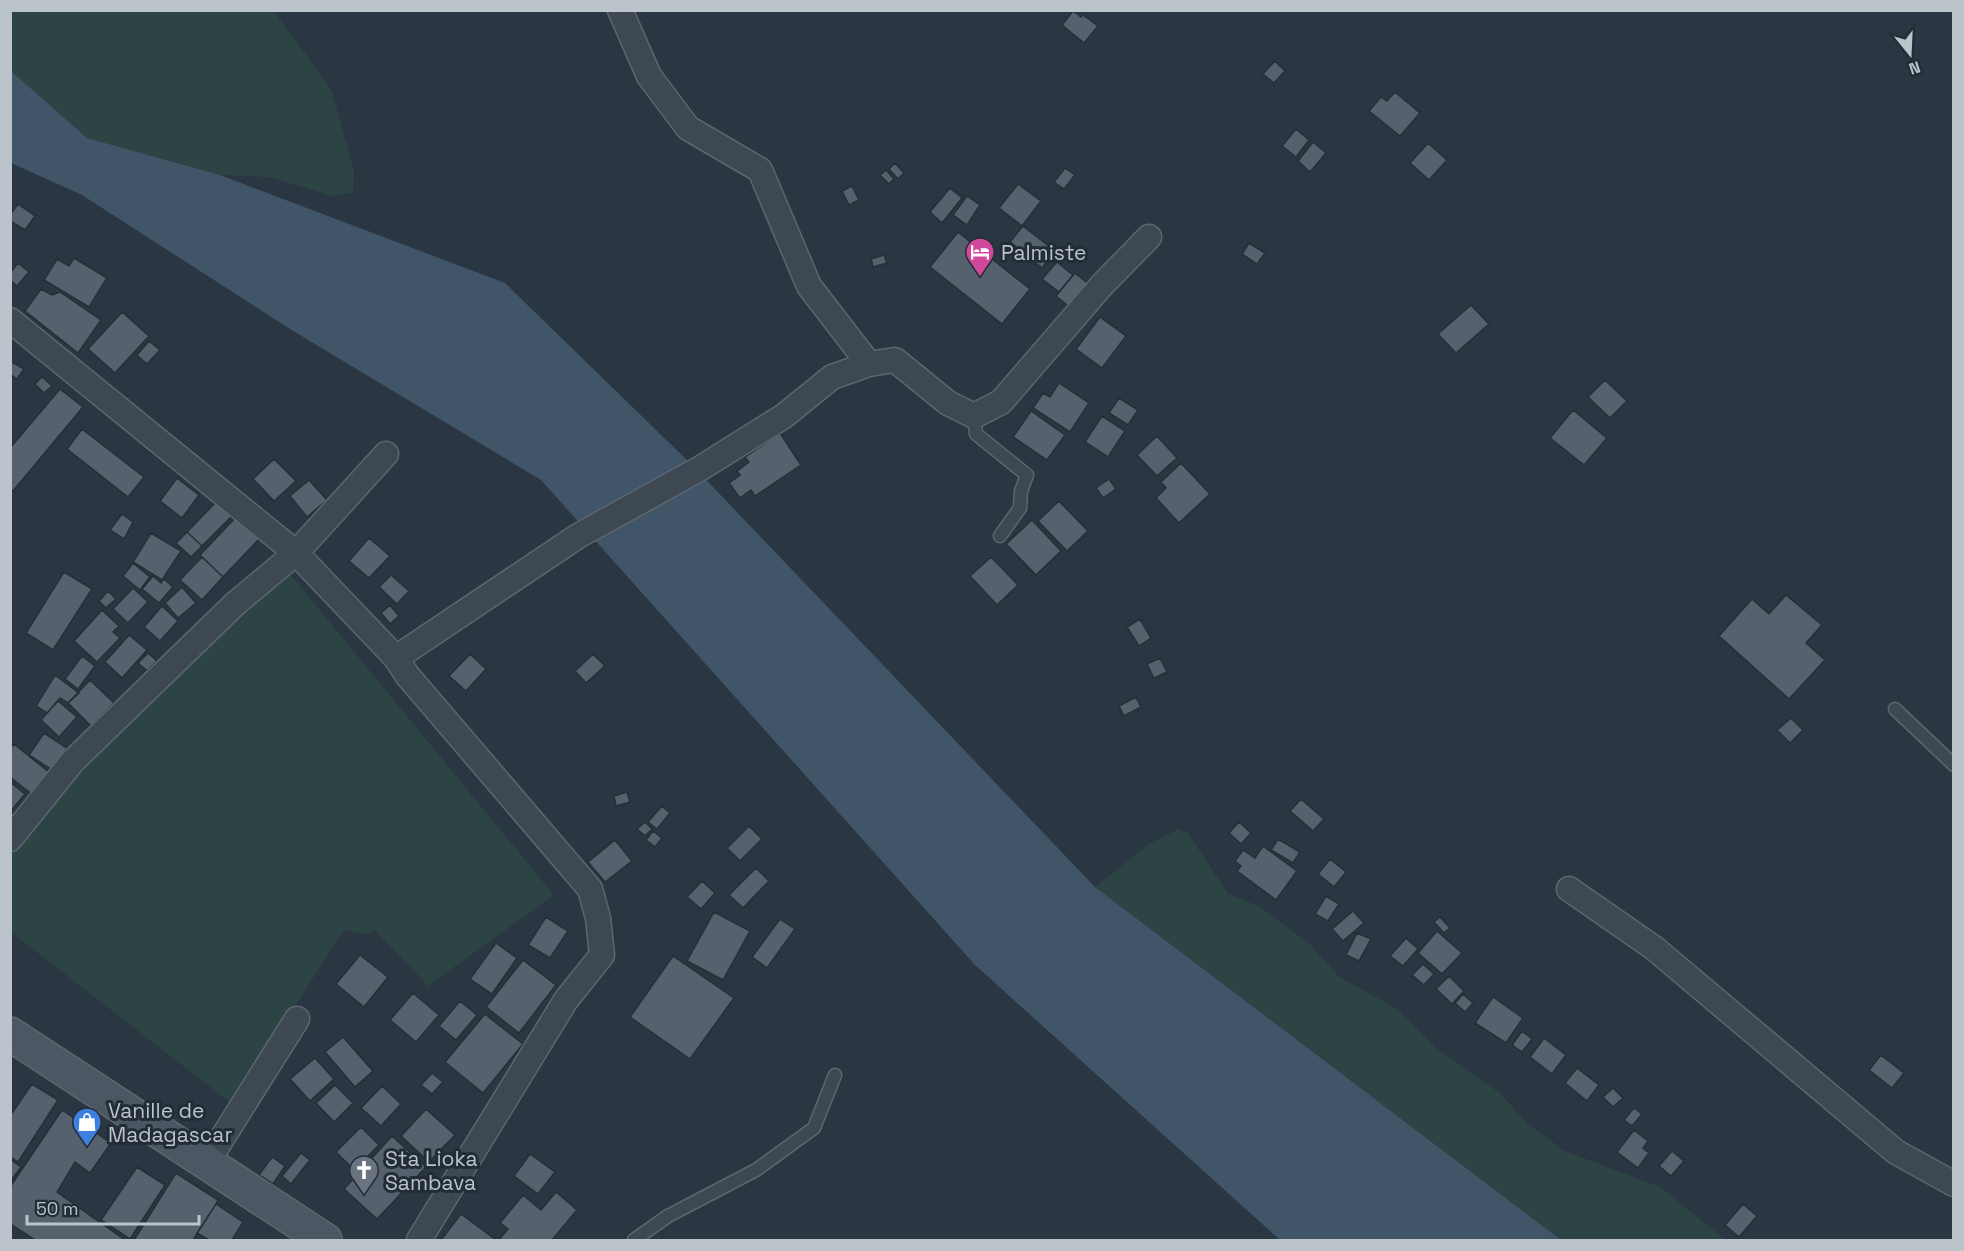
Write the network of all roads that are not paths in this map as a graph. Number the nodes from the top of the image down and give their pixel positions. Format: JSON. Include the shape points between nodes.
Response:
{"nodes":[{"id":1,"x":620,"y":10,"type":"edge"},
{"id":2,"x":1149,"y":237,"type":"dead end"},
{"id":3,"x":10,"y":320,"type":"edge"},
{"id":4,"x":869,"y":364,"type":"junction"},
{"id":5,"x":974,"y":416,"type":"junction"},
{"id":6,"x":386,"y":453,"type":"dead end"},
{"id":7,"x":999,"y":536,"type":"dead end"},
{"id":8,"x":296,"y":553,"type":"junction"},
{"id":9,"x":396,"y":658,"type":"junction"},
{"id":10,"x":1895,"y":710,"type":"dead end"},
{"id":11,"x":1953,"y":765,"type":"edge"},
{"id":12,"x":10,"y":839,"type":"edge"},
{"id":13,"x":1569,"y":889,"type":"dead end"},
{"id":14,"x":297,"y":1019,"type":"dead end"},
{"id":15,"x":10,"y":1034,"type":"edge"},
{"id":16,"x":835,"y":1075,"type":"dead end"},
{"id":17,"x":206,"y":1164,"type":"junction"},
{"id":18,"x":1953,"y":1184,"type":"edge"},
{"id":19,"x":325,"y":1240,"type":"edge"},
{"id":20,"x":419,"y":1240,"type":"edge"},
{"id":21,"x":634,"y":1240,"type":"edge"}],
"edges":[{"from":1,"to":4,"type":"street","via":[[650,76],[688,128],[760,170],[809,286]]},
{"from":2,"to":5,"type":"street","via":[[1001,402]]},
{"from":3,"to":8,"type":"street"},
{"from":4,"to":5,"type":"street","via":[[894,360],[948,403]]},
{"from":4,"to":9,"type":"street","via":[[832,377],[784,416],[701,468],[578,536]]},
{"from":5,"to":7,"type":"lane","via":[[976,434],[1027,475],[1020,508]]},
{"from":6,"to":8,"type":"street"},
{"from":8,"to":9,"type":"street"},
{"from":8,"to":12,"type":"street","via":[[227,611],[73,761]]},
{"from":9,"to":20,"type":"street","via":[[590,889],[602,955],[566,1000]]},
{"from":10,"to":11,"type":"lane"},
{"from":13,"to":18,"type":"street","via":[[1654,948],[1896,1152]]},
{"from":14,"to":17,"type":"street"},
{"from":15,"to":17,"type":"main road"},
{"from":16,"to":21,"type":"lane","via":[[814,1128],[756,1170],[668,1216]]},
{"from":17,"to":19,"type":"main road"}]}
